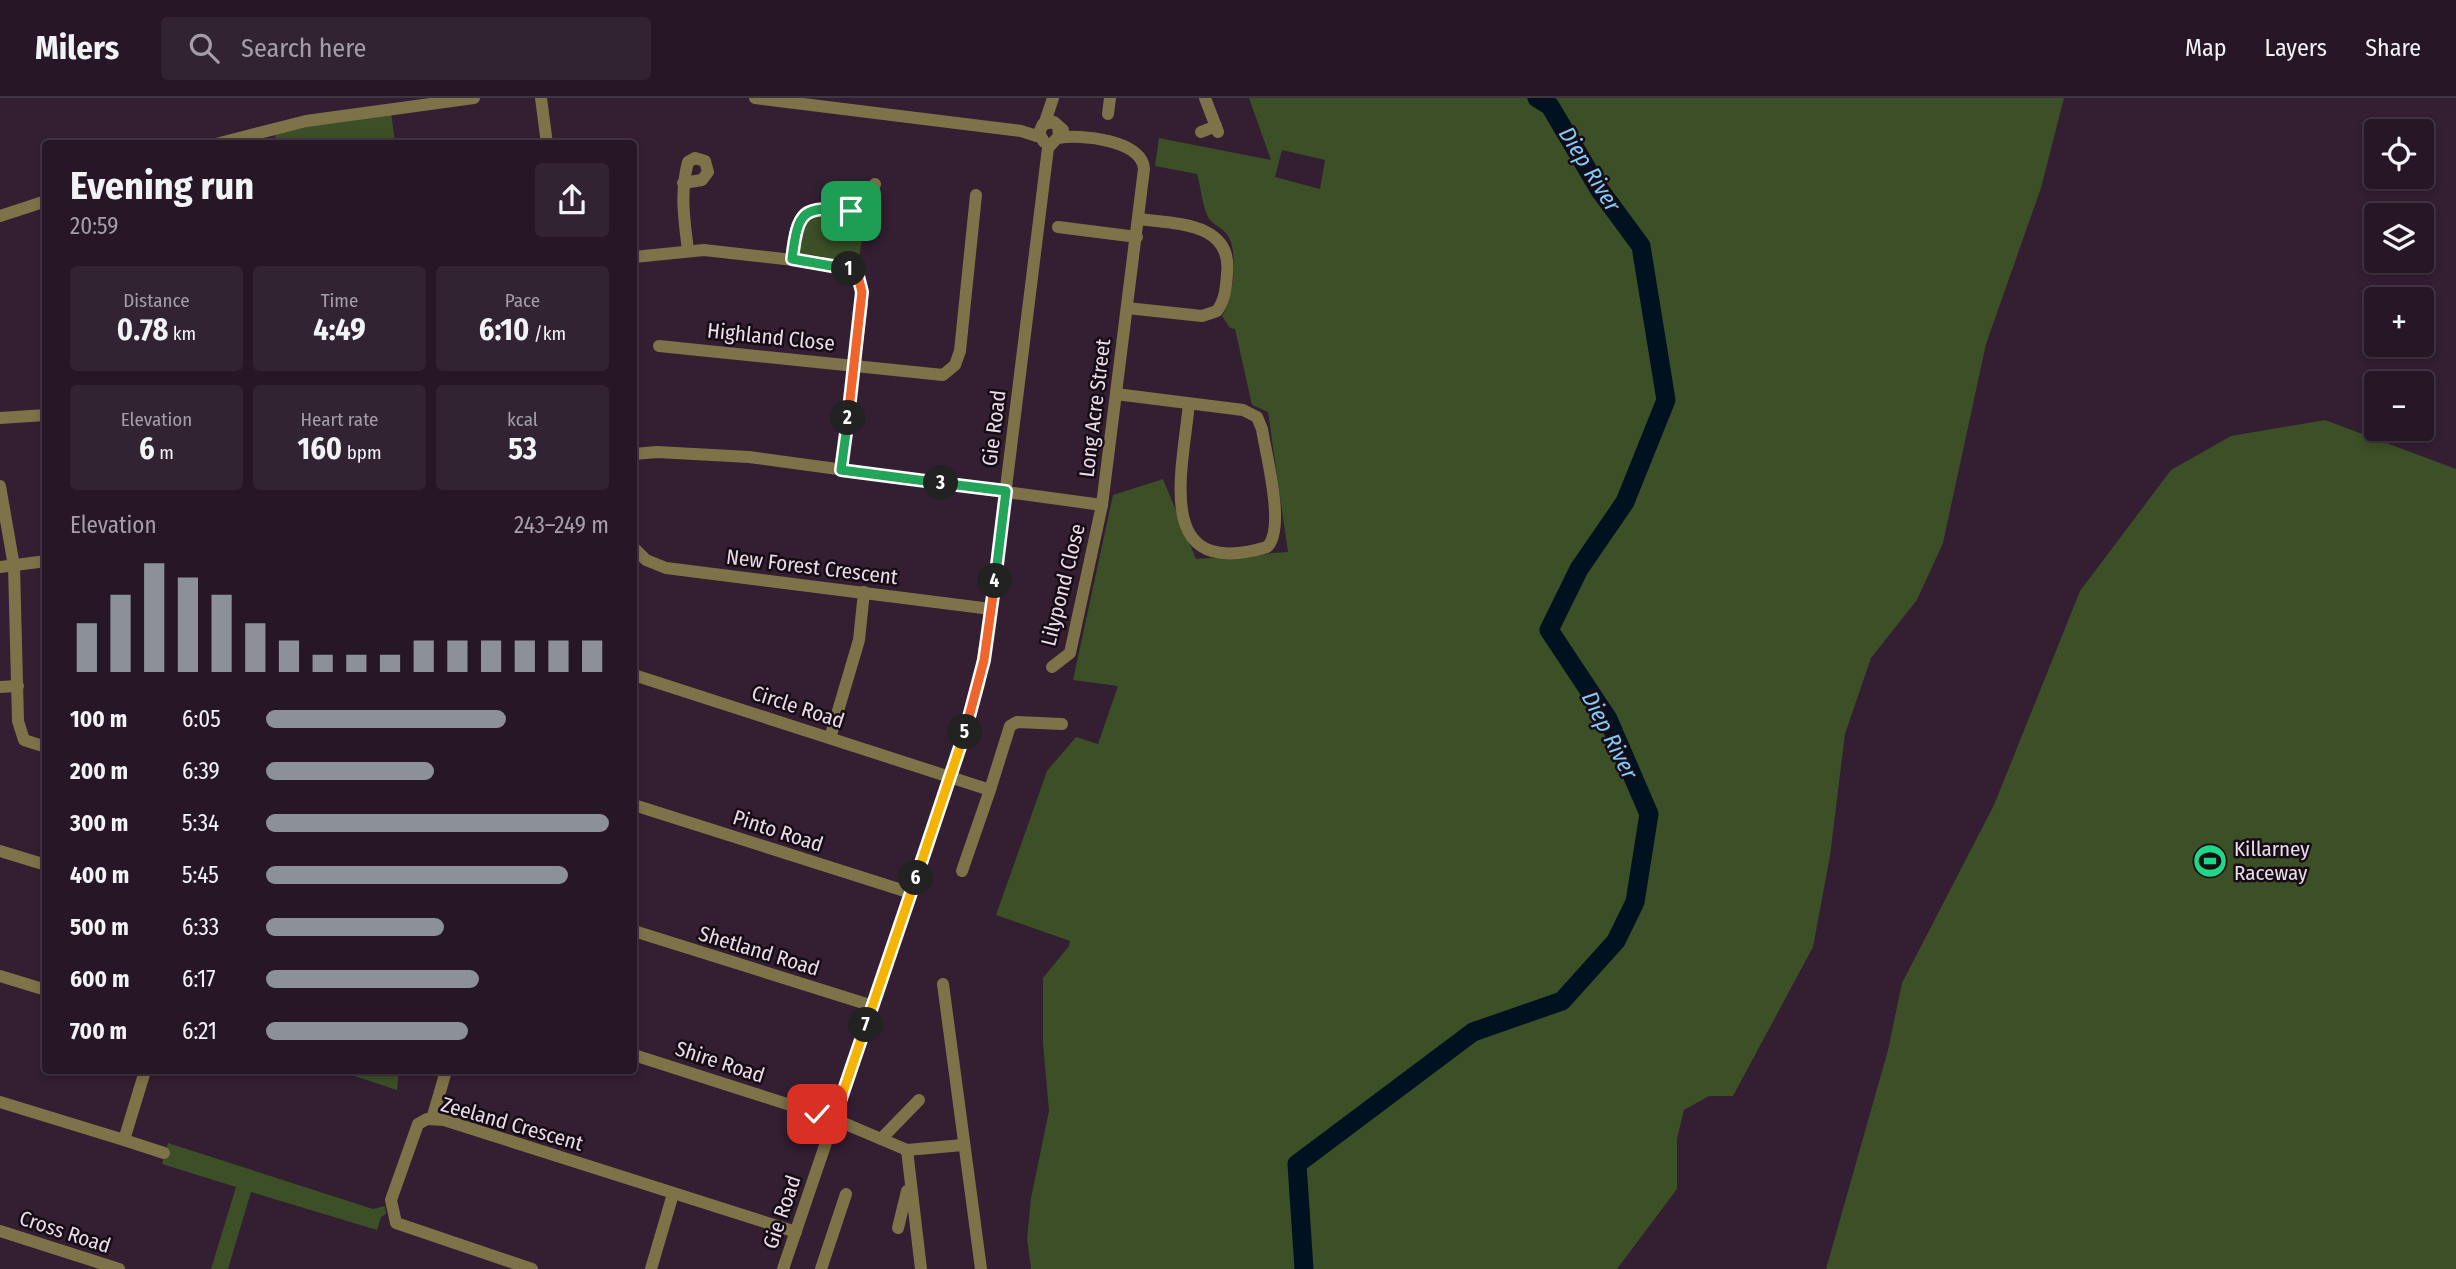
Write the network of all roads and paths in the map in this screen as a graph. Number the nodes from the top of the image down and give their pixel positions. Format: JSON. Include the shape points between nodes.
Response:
{"nodes":[{"id":1,"x":474,"y":98,"type":"edge"},
{"id":2,"x":541,"y":98,"type":"edge"},
{"id":3,"x":755,"y":98,"type":"edge"},
{"id":4,"x":1110,"y":98,"type":"edge"},
{"id":5,"x":1205,"y":98,"type":"edge"},
{"id":6,"x":416,"y":102,"type":"edge"},
{"id":7,"x":1052,"y":104,"type":"edge"},
{"id":8,"x":1108,"y":114,"type":"dead end"},
{"id":9,"x":1201,"y":132,"type":"dead end"},
{"id":10,"x":1051,"y":134,"type":"junction"},
{"id":11,"x":245,"y":139,"type":"edge"},
{"id":12,"x":546,"y":140,"type":"edge"},
{"id":13,"x":683,"y":183,"type":"dead end"},
{"id":14,"x":875,"y":184,"type":"dead end"},
{"id":15,"x":976,"y":195,"type":"dead end"},
{"id":16,"x":42,"y":202,"type":"edge"},
{"id":17,"x":0,"y":216,"type":"edge"},
{"id":18,"x":1139,"y":219,"type":"junction"},
{"id":19,"x":1058,"y":227,"type":"dead end"},
{"id":20,"x":1137,"y":237,"type":"junction"},
{"id":21,"x":688,"y":250,"type":"junction"},
{"id":22,"x":637,"y":257,"type":"edge"},
{"id":23,"x":792,"y":259,"type":"junction"},
{"id":24,"x":1127,"y":308,"type":"junction"},
{"id":25,"x":659,"y":346,"type":"dead end"},
{"id":26,"x":855,"y":365,"type":"junction"},
{"id":27,"x":1116,"y":394,"type":"junction"},
{"id":28,"x":1189,"y":404,"type":"junction"},
{"id":29,"x":42,"y":415,"type":"edge"},
{"id":30,"x":0,"y":418,"type":"edge"},
{"id":31,"x":637,"y":454,"type":"edge"},
{"id":32,"x":841,"y":470,"type":"junction"},
{"id":33,"x":0,"y":486,"type":"edge"},
{"id":34,"x":1006,"y":491,"type":"junction"},
{"id":35,"x":1102,"y":505,"type":"junction"},
{"id":36,"x":637,"y":551,"type":"edge"},
{"id":37,"x":42,"y":562,"type":"edge"},
{"id":38,"x":14,"y":566,"type":"junction"},
{"id":39,"x":0,"y":567,"type":"edge"},
{"id":40,"x":864,"y":592,"type":"junction"},
{"id":41,"x":991,"y":609,"type":"junction"},
{"id":42,"x":1052,"y":667,"type":"dead end"},
{"id":43,"x":637,"y":676,"type":"edge"},
{"id":44,"x":18,"y":686,"type":"junction"},
{"id":45,"x":0,"y":687,"type":"edge"},
{"id":46,"x":1062,"y":724,"type":"dead end"},
{"id":47,"x":830,"y":738,"type":"junction"},
{"id":48,"x":42,"y":746,"type":"edge"},
{"id":49,"x":950,"y":776,"type":"junction"},
{"id":50,"x":990,"y":790,"type":"junction"},
{"id":51,"x":637,"y":806,"type":"edge"},
{"id":52,"x":0,"y":851,"type":"edge"},
{"id":53,"x":42,"y":864,"type":"edge"},
{"id":54,"x":962,"y":871,"type":"dead end"},
{"id":55,"x":911,"y":893,"type":"junction"},
{"id":56,"x":637,"y":932,"type":"edge"},
{"id":57,"x":0,"y":976,"type":"edge"},
{"id":58,"x":943,"y":984,"type":"dead end"},
{"id":59,"x":42,"y":989,"type":"edge"},
{"id":60,"x":873,"y":1006,"type":"junction"},
{"id":61,"x":637,"y":1056,"type":"edge"},
{"id":62,"x":144,"y":1074,"type":"edge"},
{"id":63,"x":445,"y":1074,"type":"edge"},
{"id":64,"x":919,"y":1100,"type":"dead end"},
{"id":65,"x":0,"y":1101,"type":"edge"},
{"id":66,"x":432,"y":1119,"type":"junction"},
{"id":67,"x":834,"y":1119,"type":"junction"},
{"id":68,"x":881,"y":1139,"type":"junction"},
{"id":69,"x":124,"y":1140,"type":"junction"},
{"id":70,"x":963,"y":1145,"type":"junction"},
{"id":71,"x":907,"y":1150,"type":"junction"},
{"id":72,"x":164,"y":1153,"type":"dead end"},
{"id":73,"x":909,"y":1184,"type":"junction"},
{"id":74,"x":673,"y":1194,"type":"junction"},
{"id":75,"x":846,"y":1194,"type":"dead end"},
{"id":76,"x":898,"y":1228,"type":"dead end"},
{"id":77,"x":0,"y":1231,"type":"edge"},
{"id":78,"x":796,"y":1231,"type":"junction"},
{"id":79,"x":100,"y":1266,"type":"edge"},
{"id":80,"x":119,"y":1269,"type":"edge"},
{"id":81,"x":531,"y":1269,"type":"edge"},
{"id":82,"x":651,"y":1269,"type":"edge"},
{"id":83,"x":783,"y":1269,"type":"edge"},
{"id":84,"x":821,"y":1269,"type":"edge"},
{"id":85,"x":920,"y":1269,"type":"edge"},
{"id":86,"x":981,"y":1269,"type":"edge"}],
"edges":[{"from":1,"to":6,"type":"street"},
{"from":2,"to":12,"type":"street"},
{"from":3,"to":10,"type":"street"},
{"from":4,"to":8,"type":"street"},
{"from":5,"to":9,"type":"street","via":[[1217,129]]},
{"from":6,"to":11,"type":"street","via":[[306,121]]},
{"from":7,"to":10,"type":"street","name":"Gie Road"},
{"from":10,"to":18,"type":"street","name":"Long Acre Street","via":[[1127,146],[1140,154],[1144,169]]},
{"from":10,"to":34,"type":"street","name":"Gie Road"},
{"from":13,"to":21,"type":"street"},
{"from":14,"to":23,"type":"street","via":[[871,199],[859,209],[815,208],[803,215],[795,232]]},
{"from":15,"to":26,"type":"street","name":"Highland Close","via":[[955,365],[935,376]]},
{"from":16,"to":17,"type":"street"},
{"from":18,"to":20,"type":"street","name":"Long Acre Street"},
{"from":18,"to":24,"type":"street","via":[[1198,227],[1217,238],[1228,265],[1225,295],[1217,311],[1202,316]]},
{"from":19,"to":20,"type":"street"},
{"from":20,"to":24,"type":"street","name":"Long Acre Street"},
{"from":21,"to":22,"type":"street"},
{"from":21,"to":23,"type":"street"},
{"from":23,"to":26,"type":"street","via":[[838,265],[858,276],[862,304]]},
{"from":24,"to":27,"type":"street","name":"Long Acre Street"},
{"from":25,"to":26,"type":"street","name":"Highland Close"},
{"from":26,"to":32,"type":"street"},
{"from":27,"to":28,"type":"street"},
{"from":27,"to":35,"type":"street","name":"Long Acre Street"},
{"from":28,"to":28,"type":"street","via":[[1247,411],[1259,421],[1276,519],[1275,536],[1267,547],[1216,553],[1202,549],[1192,538],[1179,500]]},
{"from":29,"to":30,"type":"street"},
{"from":31,"to":32,"type":"street","via":[[749,457]]},
{"from":32,"to":34,"type":"street"},
{"from":33,"to":38,"type":"street"},
{"from":34,"to":35,"type":"street","name":"Long Acre Street"},
{"from":34,"to":41,"type":"street","name":"Gie Road"},
{"from":35,"to":42,"type":"street","name":"Lilypond Close","via":[[1070,653]]},
{"from":36,"to":40,"type":"street","name":"New Forest Crescent","via":[[666,568]]},
{"from":37,"to":38,"type":"street"},
{"from":38,"to":39,"type":"street"},
{"from":38,"to":44,"type":"street"},
{"from":40,"to":41,"type":"street","name":"New Forest Crescent"},
{"from":40,"to":47,"type":"street","via":[[859,640]]},
{"from":41,"to":49,"type":"street","name":"Gie Road","via":[[979,684]]},
{"from":43,"to":47,"type":"street","name":"Circle Road"},
{"from":44,"to":45,"type":"street"},
{"from":44,"to":48,"type":"street","via":[[20,732],[30,744]]},
{"from":46,"to":50,"type":"street","via":[[1017,722],[1010,726]]},
{"from":47,"to":49,"type":"street","name":"Circle Road"},
{"from":49,"to":50,"type":"street","name":"Circle Road"},
{"from":49,"to":55,"type":"street","name":"Gie Road"},
{"from":50,"to":54,"type":"street"},
{"from":51,"to":55,"type":"street","name":"Pinto Road"},
{"from":52,"to":53,"type":"street"},
{"from":55,"to":60,"type":"street","name":"Gie Road"},
{"from":56,"to":60,"type":"street","name":"Shetland Road"},
{"from":57,"to":59,"type":"street"},
{"from":58,"to":70,"type":"street"},
{"from":60,"to":67,"type":"street","name":"Gie Road"},
{"from":61,"to":67,"type":"street","name":"Shire Road"},
{"from":62,"to":69,"type":"street"},
{"from":63,"to":66,"type":"street"},
{"from":64,"to":68,"type":"street"},
{"from":65,"to":69,"type":"street"},
{"from":66,"to":74,"type":"street","name":"Zeeland Crescent"},
{"from":66,"to":81,"type":"street","name":"Zeeland Crescent","via":[[418,1124],[408,1146],[391,1205],[396,1223]]},
{"from":67,"to":68,"type":"street","name":"Shire Road"},
{"from":67,"to":78,"type":"street","name":"Gie Road"},
{"from":68,"to":71,"type":"street","name":"Shire Road"},
{"from":69,"to":72,"type":"street"},
{"from":70,"to":71,"type":"street"},
{"from":70,"to":86,"type":"street"},
{"from":71,"to":73,"type":"street"},
{"from":73,"to":76,"type":"street"},
{"from":73,"to":85,"type":"street"},
{"from":74,"to":78,"type":"street","name":"Zeeland Crescent"},
{"from":74,"to":82,"type":"street"},
{"from":75,"to":84,"type":"street"},
{"from":77,"to":79,"type":"street","name":"Cross Road"},
{"from":78,"to":83,"type":"street","name":"Gie Road"},
{"from":79,"to":80,"type":"street","name":"Cross Road"}]}
